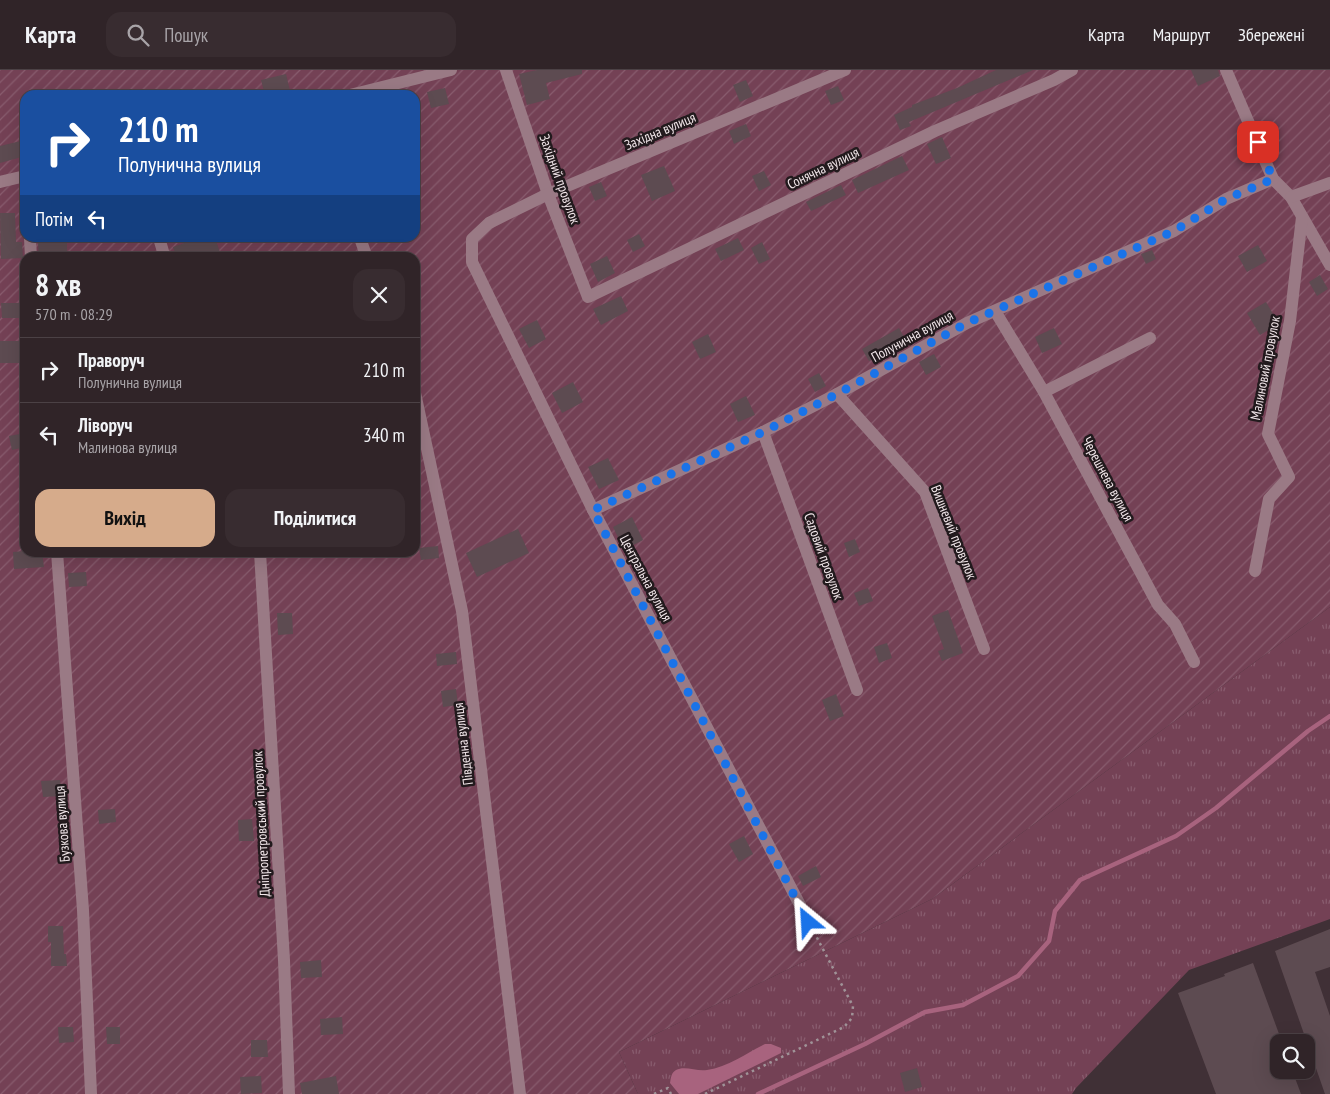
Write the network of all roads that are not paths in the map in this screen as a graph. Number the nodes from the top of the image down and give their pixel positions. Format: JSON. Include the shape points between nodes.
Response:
{"nodes":[{"id":1,"x":451,"y":70,"type":"edge"},
{"id":2,"x":506,"y":70,"type":"edge"},
{"id":3,"x":845,"y":70,"type":"edge"},
{"id":4,"x":1072,"y":70,"type":"edge"},
{"id":5,"x":1226,"y":70,"type":"edge"},
{"id":6,"x":370,"y":90,"type":"edge"},
{"id":7,"x":20,"y":177,"type":"edge"},
{"id":8,"x":1273,"y":179,"type":"junction"},
{"id":9,"x":0,"y":182,"type":"edge"},
{"id":10,"x":1330,"y":183,"type":"edge"},
{"id":11,"x":548,"y":194,"type":"junction"},
{"id":12,"x":1291,"y":197,"type":"junction"},
{"id":13,"x":1302,"y":216,"type":"junction"},
{"id":14,"x":472,"y":262,"type":"joint"},
{"id":15,"x":1330,"y":265,"type":"edge"},
{"id":16,"x":588,"y":297,"type":"joint"},
{"id":17,"x":996,"y":311,"type":"junction"},
{"id":18,"x":1150,"y":338,"type":"dead end"},
{"id":19,"x":1044,"y":392,"type":"junction"},
{"id":20,"x":837,"y":394,"type":"junction"},
{"id":21,"x":420,"y":416,"type":"edge"},
{"id":22,"x":763,"y":432,"type":"junction"},
{"id":23,"x":593,"y":510,"type":"junction"},
{"id":24,"x":57,"y":557,"type":"edge"},
{"id":25,"x":260,"y":557,"type":"edge"},
{"id":26,"x":1255,"y":570,"type":"dead end"},
{"id":27,"x":984,"y":649,"type":"dead end"},
{"id":28,"x":1194,"y":662,"type":"dead end"},
{"id":29,"x":857,"y":690,"type":"dead end"},
{"id":30,"x":800,"y":905,"type":"road end"},
{"id":31,"x":92,"y":1094,"type":"edge"},
{"id":32,"x":289,"y":1094,"type":"edge"},
{"id":33,"x":520,"y":1094,"type":"edge"}],
"edges":[{"from":1,"to":6,"type":"lane"},
{"from":2,"to":11,"type":"lane","name":"Західний провулок"},
{"from":3,"to":11,"type":"lane","name":"Західна вулиця"},
{"from":4,"to":16,"type":"lane","name":"Сонячна вулиця","via":[[935,131]]},
{"from":5,"to":8,"type":"lane"},
{"from":7,"to":9,"type":"lane"},
{"from":8,"to":12,"type":"lane"},
{"from":8,"to":17,"type":"lane","name":"Полунична вулиця","via":[[1226,199],[1174,231]]},
{"from":10,"to":12,"type":"lane"},
{"from":11,"to":14,"type":"lane","name":"Західна вулиця","via":[[488,223],[472,239]]},
{"from":11,"to":16,"type":"lane","name":"Західний провулок"},
{"from":12,"to":13,"type":"lane"},
{"from":13,"to":15,"type":"lane"},
{"from":13,"to":26,"type":"lane","name":"Малиновий провулок","via":[[1290,321],[1268,434],[1289,477],[1269,499]]},
{"from":14,"to":23,"type":"lane","name":"Центральна вулиця"},
{"from":17,"to":19,"type":"lane","name":"Черешнева вулиця"},
{"from":17,"to":20,"type":"lane","name":"Полунична вулиця","via":[[967,323]]},
{"from":18,"to":19,"type":"lane"},
{"from":19,"to":28,"type":"lane","name":"Черешнева вулиця","via":[[1158,605],[1175,624]]},
{"from":20,"to":22,"type":"lane","name":"Полунична вулиця"},
{"from":20,"to":27,"type":"lane","name":"Вишневий провулок","via":[[925,492]]},
{"from":21,"to":33,"type":"lane","name":"Південна вулиця","via":[[462,611]]},
{"from":22,"to":23,"type":"lane","name":"Полунична вулиця"},
{"from":22,"to":29,"type":"lane","name":"Садовий провулок"},
{"from":23,"to":30,"type":"lane","name":"Центральна вулиця"},
{"from":24,"to":31,"type":"lane","name":"Бузкова вулиця","via":[[83,910]]},
{"from":25,"to":32,"type":"lane","name":"Дніпропетровський провулок"}]}
